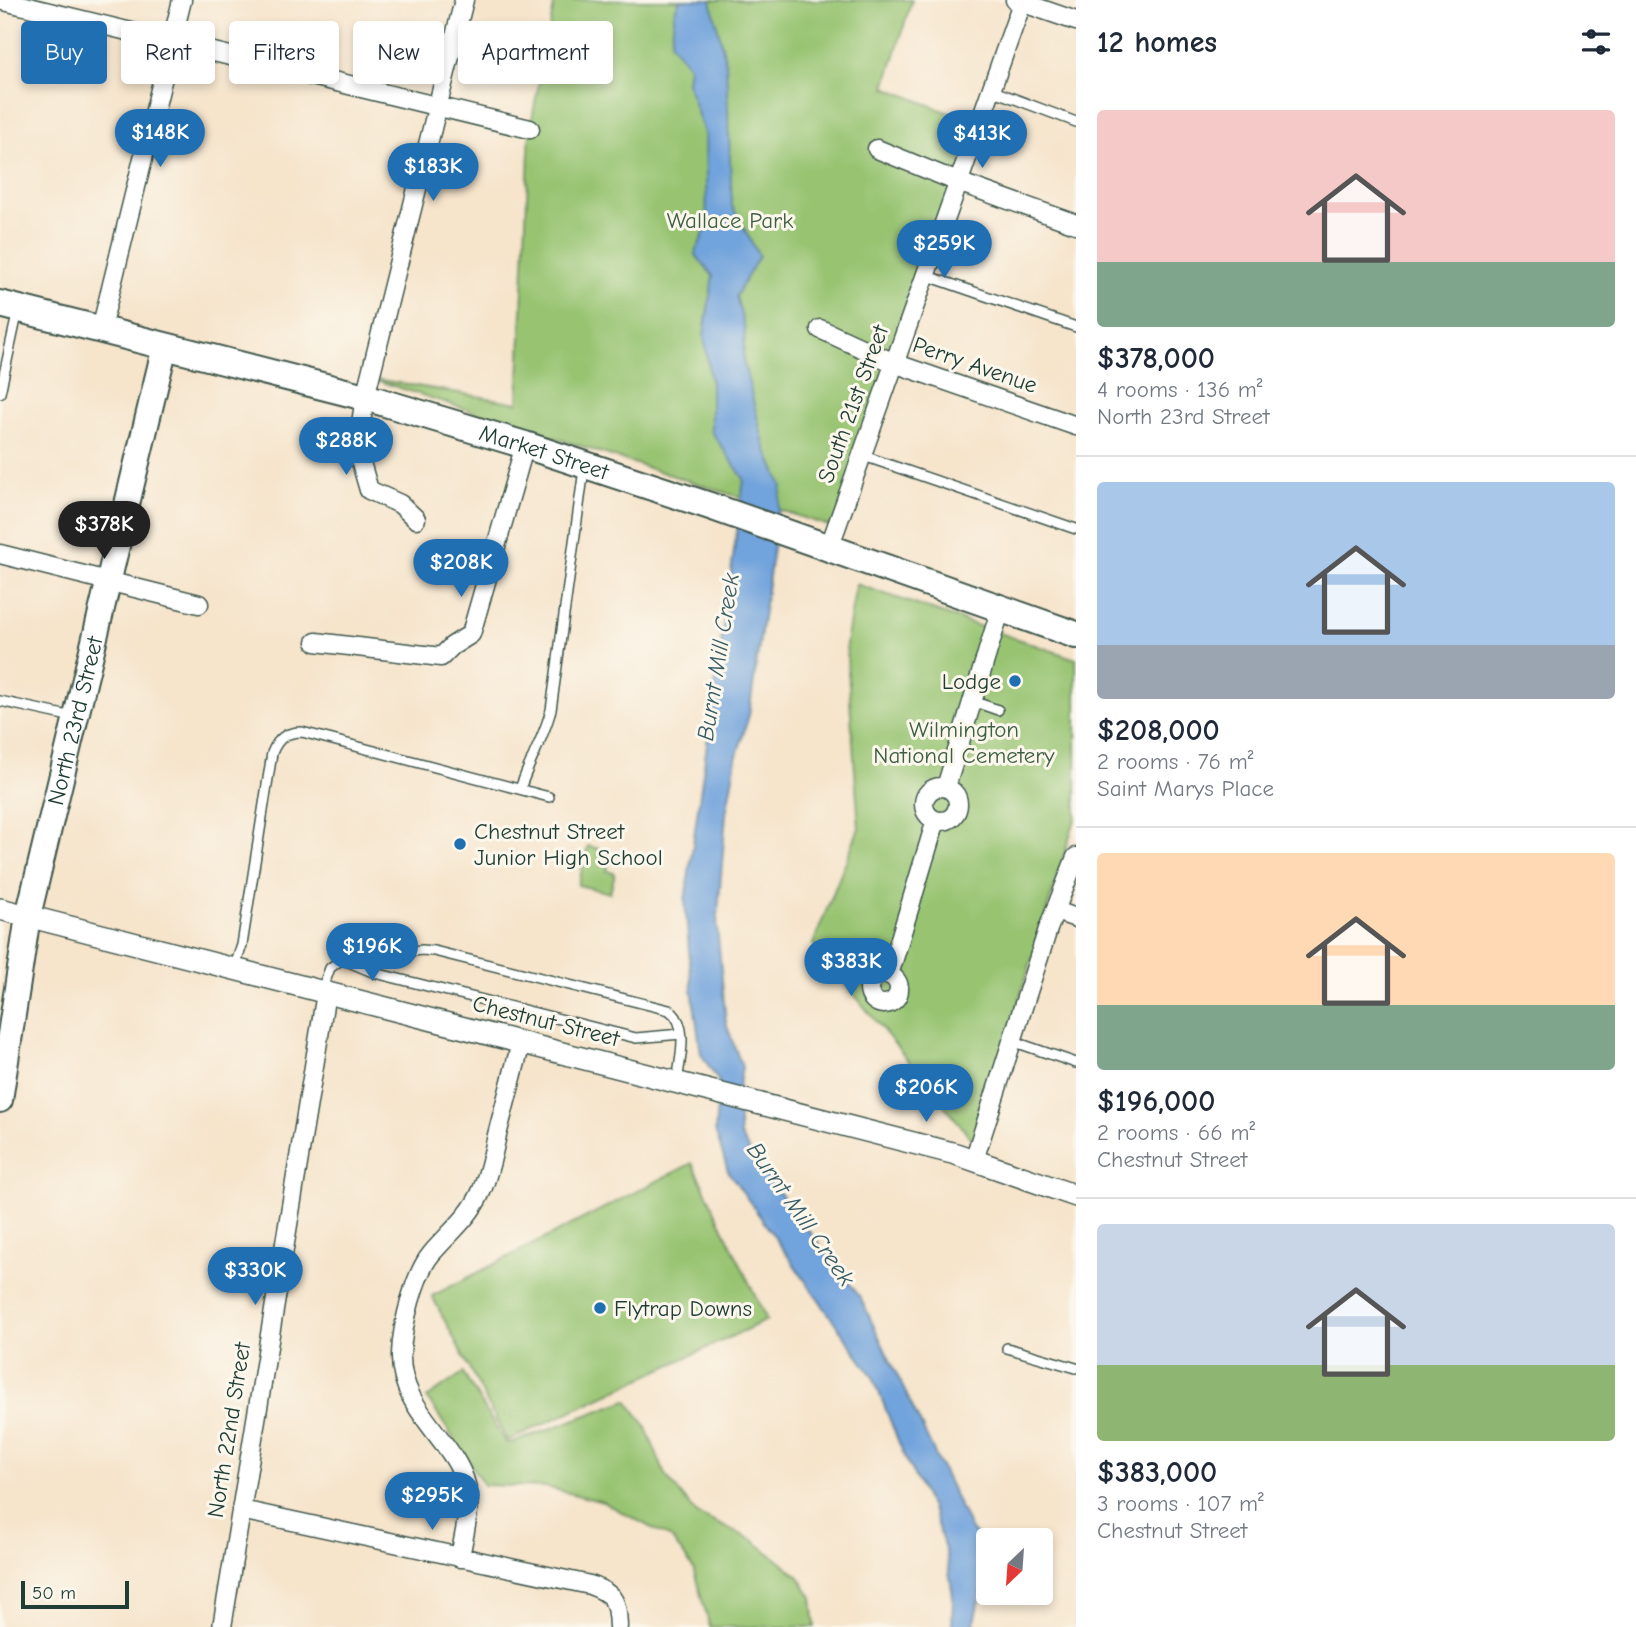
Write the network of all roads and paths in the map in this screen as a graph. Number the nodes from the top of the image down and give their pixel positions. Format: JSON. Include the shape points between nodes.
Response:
{"nodes":[{"id":1,"x":0,"y":0,"type":"edge"},
{"id":2,"x":182,"y":0,"type":"edge"},
{"id":3,"x":464,"y":0,"type":"edge"},
{"id":4,"x":1020,"y":1,"type":"edge"},
{"id":5,"x":176,"y":21,"type":"edge"},
{"id":6,"x":1076,"y":21,"type":"edge"},
{"id":7,"x":121,"y":30,"type":"edge"},
{"id":8,"x":215,"y":53,"type":"edge"},
{"id":9,"x":161,"y":84,"type":"edge"},
{"id":10,"x":991,"y":90,"type":"junction"},
{"id":11,"x":438,"y":106,"type":"junction"},
{"id":12,"x":1076,"y":122,"type":"edge"},
{"id":13,"x":530,"y":129,"type":"dead end"},
{"id":14,"x":877,"y":149,"type":"dead end"},
{"id":15,"x":958,"y":182,"type":"junction"},
{"id":16,"x":1076,"y":224,"type":"edge"},
{"id":17,"x":925,"y":275,"type":"junction"},
{"id":18,"x":9,"y":306,"type":"edge"},
{"id":19,"x":1076,"y":327,"type":"edge"},
{"id":20,"x":101,"y":329,"type":"junction"},
{"id":21,"x":820,"y":329,"type":"dead end"},
{"id":22,"x":165,"y":346,"type":"junction"},
{"id":23,"x":894,"y":363,"type":"junction"},
{"id":24,"x":0,"y":393,"type":"edge"},
{"id":25,"x":365,"y":397,"type":"junction"},
{"id":26,"x":1076,"y":426,"type":"edge"},
{"id":27,"x":525,"y":444,"type":"junction"},
{"id":28,"x":861,"y":455,"type":"junction"},
{"id":29,"x":585,"y":464,"type":"junction"},
{"id":30,"x":416,"y":519,"type":"dead end"},
{"id":31,"x":1076,"y":529,"type":"edge"},
{"id":32,"x":829,"y":548,"type":"junction"},
{"id":33,"x":0,"y":554,"type":"edge"},
{"id":34,"x":108,"y":583,"type":"junction"},
{"id":35,"x":199,"y":604,"type":"dead end"},
{"id":36,"x":1001,"y":608,"type":"junction"},
{"id":37,"x":1076,"y":635,"type":"edge"},
{"id":38,"x":316,"y":642,"type":"dead end"},
{"id":39,"x":0,"y":701,"type":"edge"},
{"id":40,"x":972,"y":701,"type":"junction"},
{"id":41,"x":998,"y":710,"type":"dead end"},
{"id":42,"x":75,"y":718,"type":"junction"},
{"id":43,"x":520,"y":789,"type":"junction"},
{"id":44,"x":549,"y":797,"type":"dead end"},
{"id":45,"x":1076,"y":857,"type":"edge"},
{"id":46,"x":0,"y":909,"type":"edge"},
{"id":47,"x":1056,"y":911,"type":"junction"},
{"id":48,"x":28,"y":916,"type":"junction"},
{"id":49,"x":1076,"y":918,"type":"edge"},
{"id":50,"x":342,"y":959,"type":"junction"},
{"id":51,"x":234,"y":969,"type":"junction"},
{"id":52,"x":889,"y":975,"type":"dead end"},
{"id":53,"x":324,"y":992,"type":"junction"},
{"id":54,"x":681,"y":1034,"type":"junction"},
{"id":55,"x":1011,"y":1040,"type":"junction"},
{"id":56,"x":521,"y":1043,"type":"junction"},
{"id":57,"x":1076,"y":1063,"type":"edge"},
{"id":58,"x":677,"y":1081,"type":"junction"},
{"id":59,"x":0,"y":1100,"type":"edge"},
{"id":60,"x":974,"y":1160,"type":"junction"},
{"id":61,"x":1076,"y":1196,"type":"edge"},
{"id":62,"x":1007,"y":1348,"type":"dead end"},
{"id":63,"x":1076,"y":1368,"type":"edge"},
{"id":64,"x":241,"y":1510,"type":"junction"},
{"id":65,"x":460,"y":1558,"type":"junction"},
{"id":66,"x":222,"y":1627,"type":"edge"},
{"id":67,"x":618,"y":1627,"type":"edge"}],
"edges":[{"from":1,"to":7,"type":"street"},
{"from":2,"to":5,"type":"street"},
{"from":3,"to":11,"type":"street"},
{"from":4,"to":6,"type":"street"},
{"from":4,"to":10,"type":"street","name":"South 21st Street"},
{"from":8,"to":11,"type":"street"},
{"from":9,"to":20,"type":"street"},
{"from":10,"to":12,"type":"lane"},
{"from":10,"to":15,"type":"street","name":"South 21st Street"},
{"from":11,"to":13,"type":"street"},
{"from":11,"to":25,"type":"street"},
{"from":14,"to":15,"type":"street"},
{"from":15,"to":16,"type":"street"},
{"from":15,"to":17,"type":"street","name":"South 21st Street"},
{"from":17,"to":19,"type":"lane"},
{"from":17,"to":23,"type":"street","name":"South 21st Street"},
{"from":18,"to":20,"type":"main road","name":"Market Street"},
{"from":18,"to":24,"type":"lane"},
{"from":20,"to":22,"type":"main road","name":"Market Street"},
{"from":21,"to":23,"type":"street","name":"Perry Avenue"},
{"from":22,"to":25,"type":"main road","name":"Market Street"},
{"from":22,"to":34,"type":"main road","name":"North 23rd Street"},
{"from":23,"to":26,"type":"street","name":"Perry Avenue"},
{"from":23,"to":28,"type":"street","name":"South 21st Street"},
{"from":25,"to":27,"type":"main road","name":"Market Street"},
{"from":25,"to":30,"type":"street","via":[[357,449],[369,490],[400,505]]},
{"from":27,"to":29,"type":"main road","name":"Market Street"},
{"from":27,"to":38,"type":"street","via":[[471,634],[440,657]]},
{"from":28,"to":31,"type":"lane"},
{"from":28,"to":32,"type":"street","name":"South 21st Street"},
{"from":29,"to":32,"type":"main road","name":"Market Street"},
{"from":29,"to":43,"type":"lane","via":[[551,710]]},
{"from":32,"to":36,"type":"main road","name":"Market Street"},
{"from":33,"to":34,"type":"street"},
{"from":34,"to":35,"type":"street"},
{"from":34,"to":42,"type":"main road","name":"North 23rd Street"},
{"from":36,"to":37,"type":"main road","name":"Market Street"},
{"from":36,"to":40,"type":"street"},
{"from":39,"to":42,"type":"lane"},
{"from":40,"to":41,"type":"lane"},
{"from":40,"to":52,"type":"street","via":[[946,788],[954,794],[957,809],[946,820],[936,820]]},
{"from":42,"to":48,"type":"main road","name":"North 23rd Street"},
{"from":43,"to":44,"type":"lane"},
{"from":43,"to":51,"type":"lane","via":[[302,732],[283,736],[272,753],[242,945]]},
{"from":45,"to":47,"type":"street"},
{"from":46,"to":48,"type":"street","name":"Chestnut Street"},
{"from":47,"to":49,"type":"street"},
{"from":47,"to":55,"type":"street"},
{"from":48,"to":51,"type":"street","name":"Chestnut Street"},
{"from":48,"to":59,"type":"main road","name":"North 23rd Street"},
{"from":50,"to":53,"type":"lane","via":[[327,973]]},
{"from":50,"to":54,"type":"lane","via":[[375,973],[636,1038]]},
{"from":50,"to":54,"type":"lane","via":[[434,951],[668,1010],[675,1014]]},
{"from":51,"to":53,"type":"street","name":"Chestnut Street"},
{"from":53,"to":56,"type":"street","name":"Chestnut Street"},
{"from":53,"to":64,"type":"street","name":"North 22nd Street"},
{"from":54,"to":58,"type":"lane"},
{"from":55,"to":57,"type":"lane"},
{"from":55,"to":60,"type":"street"},
{"from":56,"to":58,"type":"street","name":"Chestnut Street"},
{"from":56,"to":65,"type":"street","via":[[482,1191],[421,1268],[401,1345],[401,1370],[409,1393],[466,1483],[468,1505]]},
{"from":58,"to":60,"type":"street","name":"Chestnut Street"},
{"from":60,"to":61,"type":"street","name":"Chestnut Street"},
{"from":62,"to":63,"type":"lane"},
{"from":64,"to":65,"type":"street"},
{"from":64,"to":66,"type":"street","name":"North 22nd Street"},
{"from":65,"to":67,"type":"street","via":[[590,1585],[615,1600]]}]}
